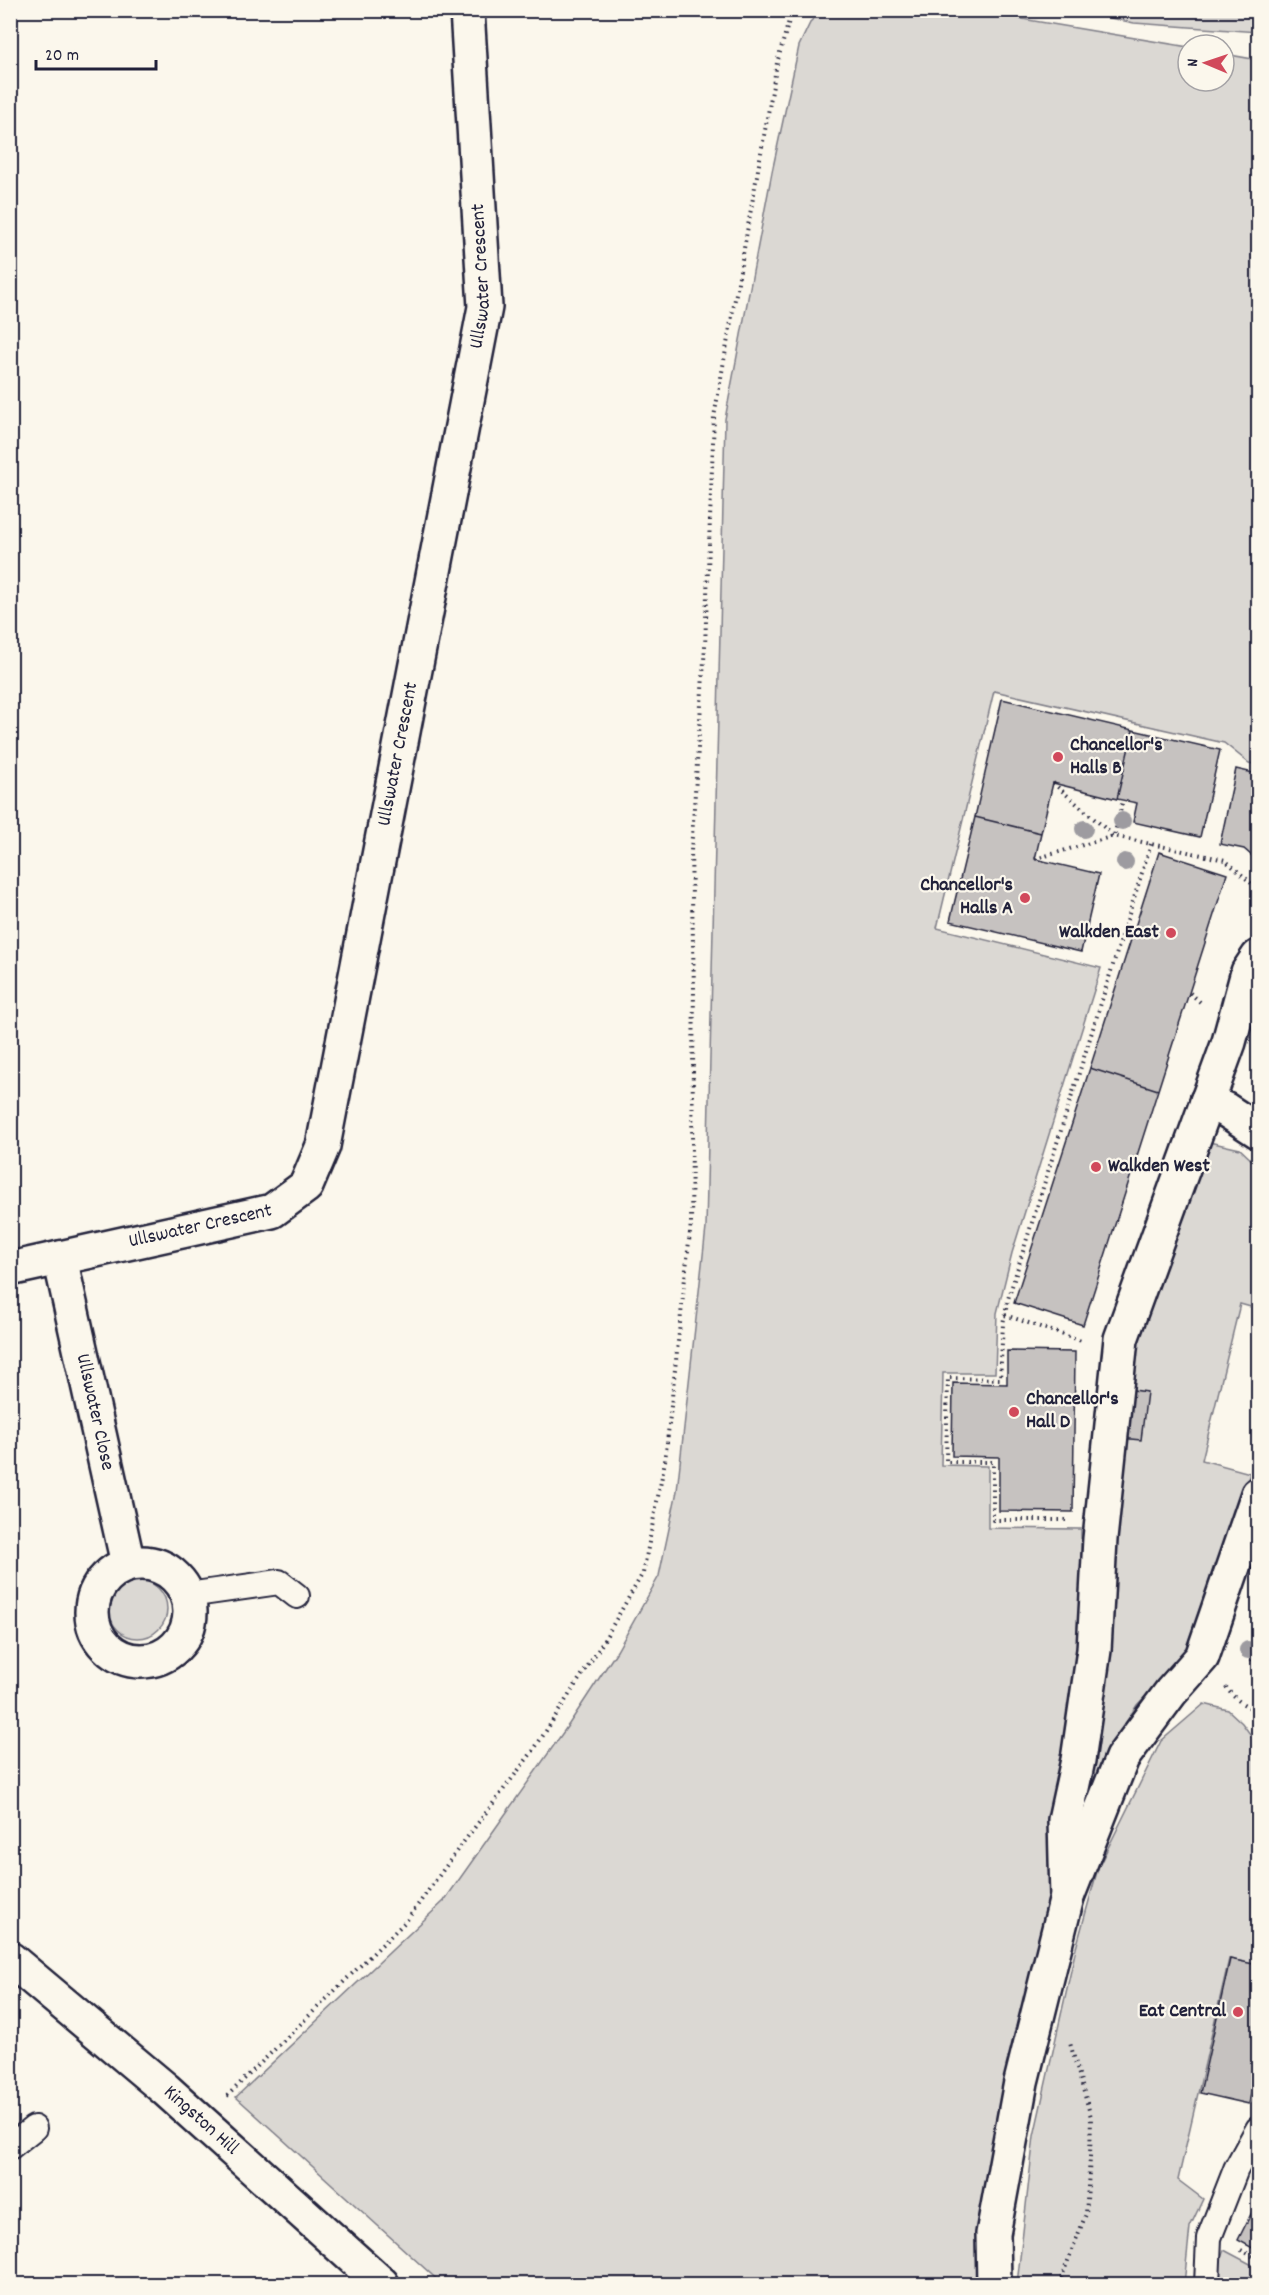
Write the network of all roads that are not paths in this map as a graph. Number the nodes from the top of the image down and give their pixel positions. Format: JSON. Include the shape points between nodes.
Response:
{"nodes":[{"id":1,"x":467,"y":10,"type":"edge"},
{"id":2,"x":1258,"y":957,"type":"edge"},
{"id":3,"x":1207,"y":1101,"type":"junction"},
{"id":4,"x":1258,"y":1131,"type":"edge"},
{"id":5,"x":60,"y":1258,"type":"junction"},
{"id":6,"x":10,"y":1269,"type":"edge"},
{"id":7,"x":1258,"y":1494,"type":"edge"},
{"id":8,"x":128,"y":1564,"type":"junction"},
{"id":9,"x":188,"y":1595,"type":"junction"},
{"id":10,"x":297,"y":1596,"type":"dead end"},
{"id":11,"x":1067,"y":1897,"type":"junction"},
{"id":12,"x":12,"y":1961,"type":"edge"},
{"id":13,"x":34,"y":2128,"type":"dead end"},
{"id":14,"x":1258,"y":2128,"type":"edge"},
{"id":15,"x":10,"y":2147,"type":"edge"},
{"id":16,"x":382,"y":2284,"type":"edge"},
{"id":17,"x":994,"y":2284,"type":"edge"},
{"id":18,"x":1208,"y":2284,"type":"edge"}],
"edges":[{"from":1,"to":5,"type":"street","name":"Ullswater Crescent","via":[[484,307],[323,1146],[306,1186],[272,1211]]},
{"from":2,"to":3,"type":"street","via":[[1248,972],[1229,1042]]},
{"from":3,"to":4,"type":"street"},
{"from":3,"to":11,"type":"street","via":[[1121,1339],[1102,1520],[1094,1650],[1065,1820]]},
{"from":5,"to":6,"type":"street","name":"Ullswater Crescent"},
{"from":5,"to":8,"type":"street","name":"Ullswater Close"},
{"from":7,"to":11,"type":"street","via":[[1202,1657],[1122,1758]]},
{"from":8,"to":9,"type":"street","via":[[162,1567],[176,1577]]},
{"from":8,"to":9,"type":"street","via":[[107,1576],[94,1596],[91,1613],[100,1641],[113,1653],[135,1662],[167,1655],[180,1644],[188,1629]]},
{"from":9,"to":10,"type":"lane","via":[[279,1582]]},
{"from":11,"to":17,"type":"street","via":[[1021,2082],[993,2234]]},
{"from":12,"to":16,"type":"street","name":"Kingston Hill","via":[[165,2089]]},
{"from":13,"to":15,"type":"lane"},
{"from":14,"to":18,"type":"lane","via":[[1236,2169],[1209,2238]]}]}
